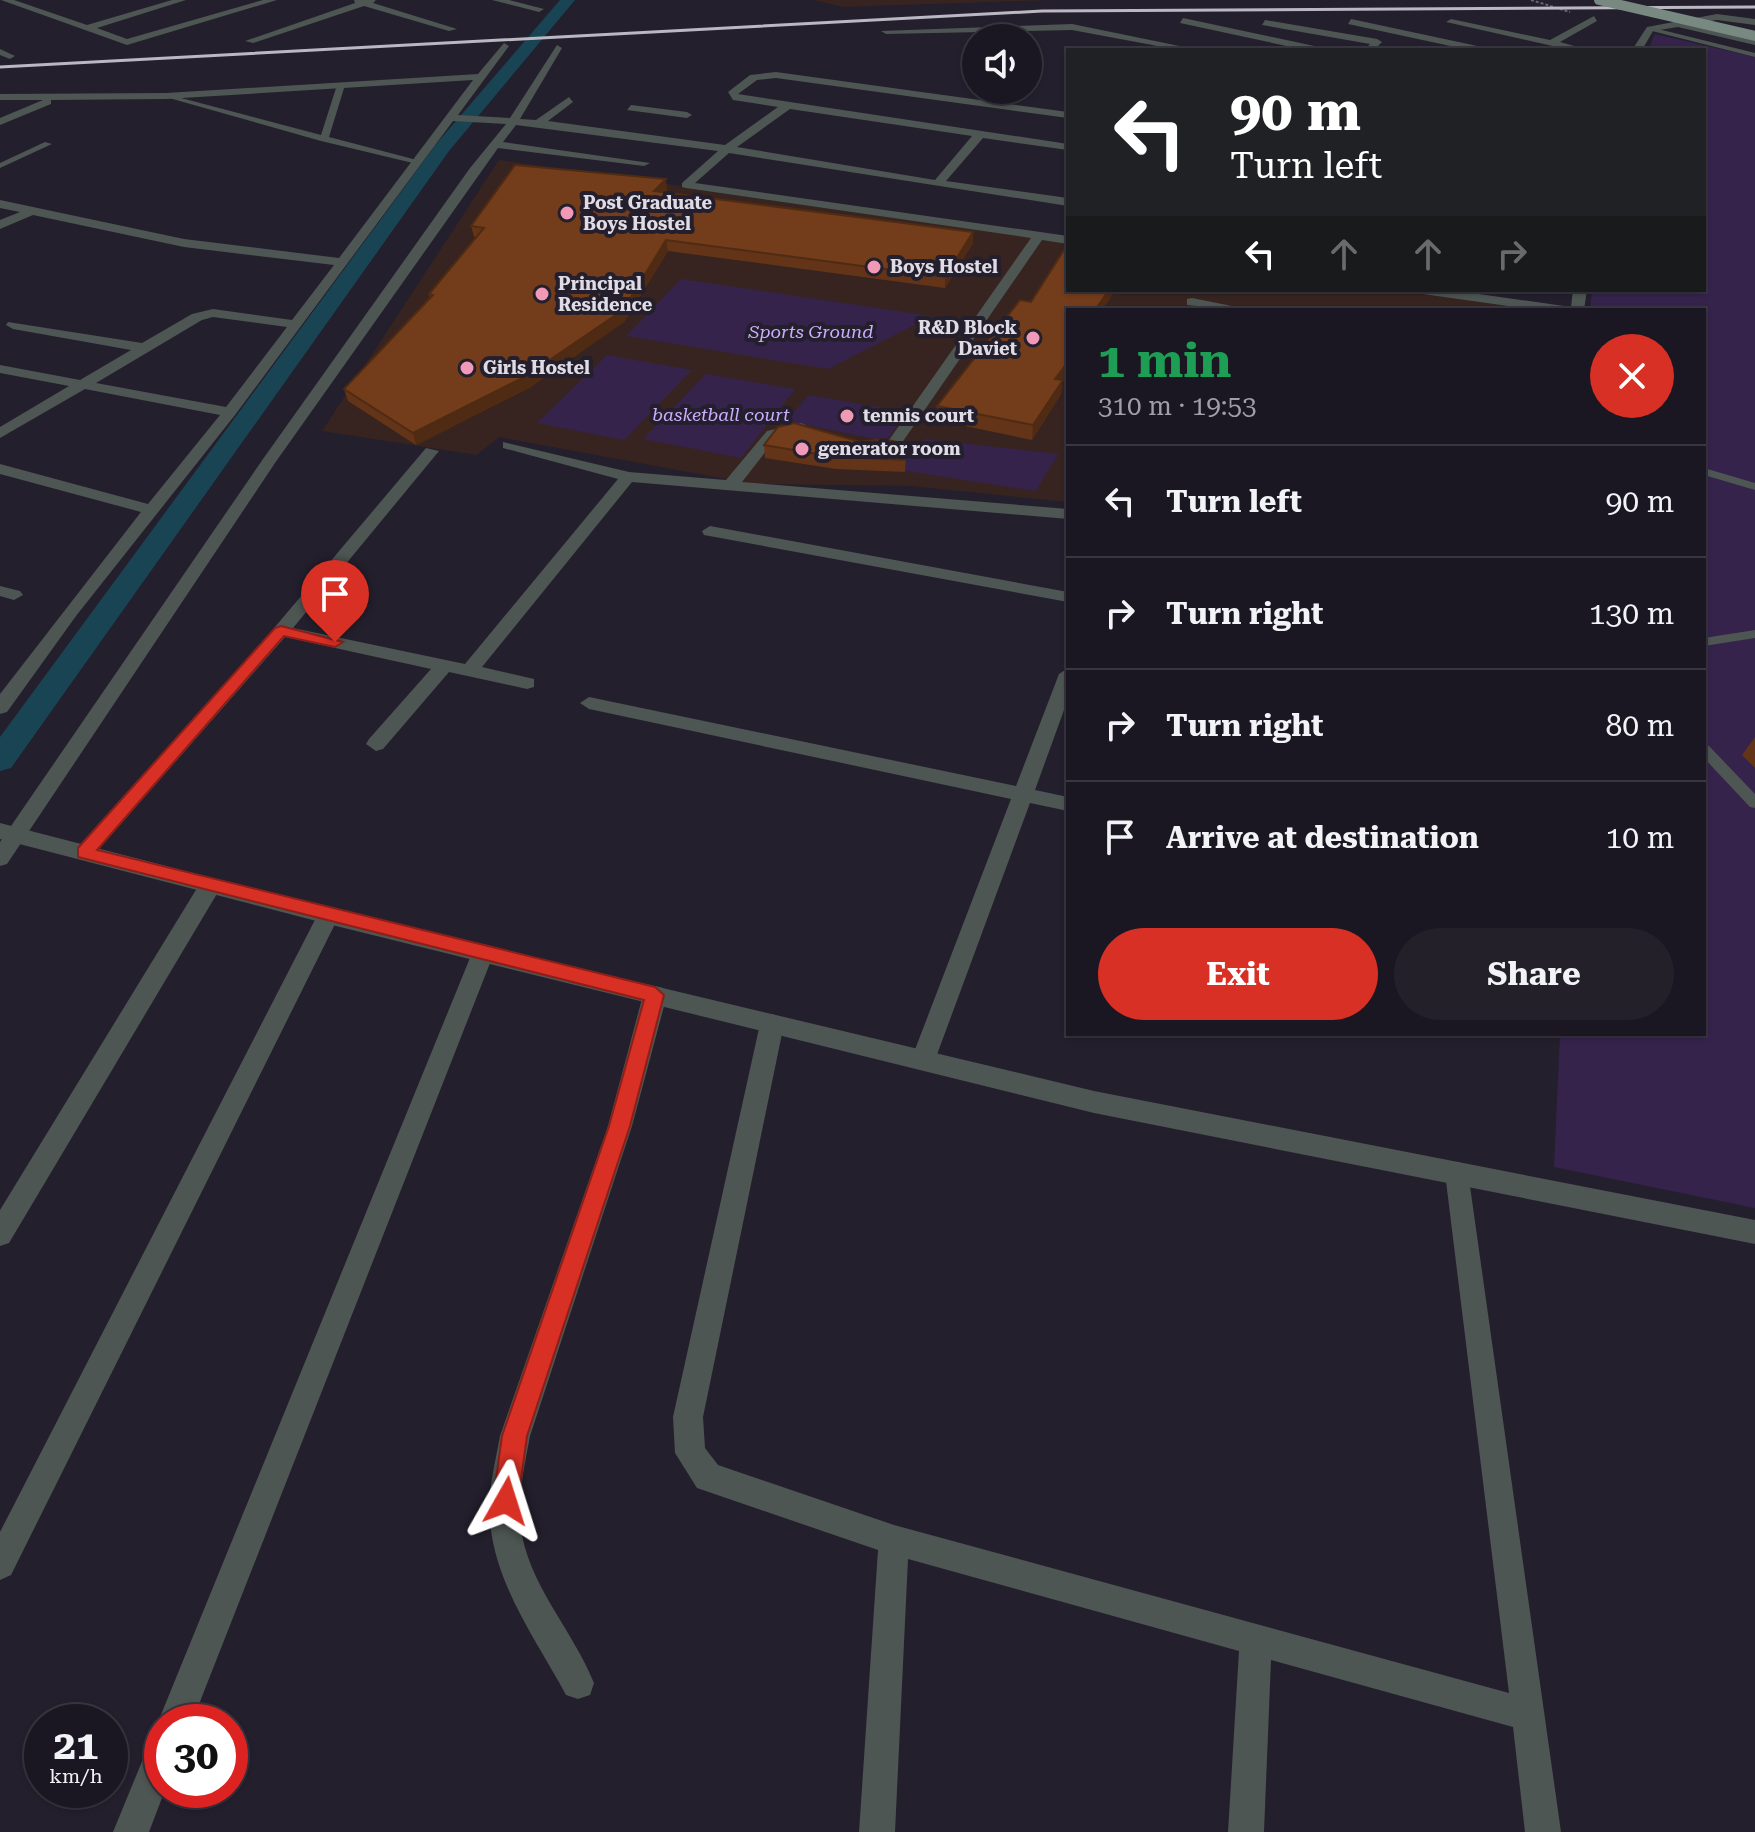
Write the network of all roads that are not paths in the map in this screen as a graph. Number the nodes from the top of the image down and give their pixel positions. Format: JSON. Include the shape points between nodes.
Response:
{"nodes":[{"id":1,"x":5,"y":0,"type":"edge"},
{"id":2,"x":182,"y":0,"type":"edge"},
{"id":3,"x":273,"y":0,"type":"edge"},
{"id":4,"x":496,"y":0,"type":"edge"},
{"id":5,"x":546,"y":0,"type":"edge"},
{"id":6,"x":1599,"y":0,"type":"edge"},
{"id":7,"x":1631,"y":0,"type":"edge"},
{"id":8,"x":363,"y":1,"type":"edge"},
{"id":9,"x":54,"y":3,"type":"dead end"},
{"id":10,"x":30,"y":9,"type":"junction"},
{"id":11,"x":1594,"y":19,"type":"road end"},
{"id":12,"x":1183,"y":21,"type":"dead end"},
{"id":13,"x":1351,"y":22,"type":"dead end"},
{"id":14,"x":1451,"y":22,"type":"dead end"},
{"id":15,"x":1265,"y":23,"type":"dead end"},
{"id":16,"x":1678,"y":24,"type":"junction"},
{"id":17,"x":1755,"y":25,"type":"edge"},
{"id":18,"x":1042,"y":27,"type":"edge"},
{"id":19,"x":88,"y":28,"type":"junction"},
{"id":20,"x":452,"y":29,"type":"dead end"},
{"id":21,"x":962,"y":29,"type":"edge"},
{"id":22,"x":1650,"y":29,"type":"junction"},
{"id":23,"x":886,"y":31,"type":"dead end"},
{"id":24,"x":1755,"y":36,"type":"edge"},
{"id":25,"x":1522,"y":37,"type":"junction"},
{"id":26,"x":250,"y":41,"type":"dead end"},
{"id":27,"x":1755,"y":42,"type":"edge"},
{"id":28,"x":1551,"y":43,"type":"junction"},
{"id":29,"x":504,"y":46,"type":"dead end"},
{"id":30,"x":557,"y":48,"type":"dead end"},
{"id":31,"x":1180,"y":48,"type":"edge"},
{"id":32,"x":1310,"y":48,"type":"edge"},
{"id":33,"x":1371,"y":48,"type":"edge"},
{"id":34,"x":1473,"y":48,"type":"edge"},
{"id":35,"x":1510,"y":48,"type":"edge"},
{"id":36,"x":1575,"y":48,"type":"edge"},
{"id":37,"x":1638,"y":48,"type":"edge"},
{"id":38,"x":1755,"y":55,"type":"edge"},
{"id":39,"x":480,"y":77,"type":"junction"},
{"id":40,"x":341,"y":85,"type":"junction"},
{"id":41,"x":166,"y":96,"type":"junction"},
{"id":42,"x":0,"y":97,"type":"edge"},
{"id":43,"x":54,"y":99,"type":"junction"},
{"id":44,"x":569,"y":100,"type":"dead end"},
{"id":45,"x":787,"y":106,"type":"junction"},
{"id":46,"x":687,"y":115,"type":"dead end"},
{"id":47,"x":1066,"y":115,"type":"edge"},
{"id":48,"x":456,"y":119,"type":"junction"},
{"id":49,"x":505,"y":120,"type":"junction"},
{"id":50,"x":0,"y":122,"type":"edge"},
{"id":51,"x":538,"y":124,"type":"junction"},
{"id":52,"x":603,"y":132,"type":"junction"},
{"id":53,"x":981,"y":133,"type":"junction"},
{"id":54,"x":324,"y":139,"type":"junction"},
{"id":55,"x":48,"y":144,"type":"dead end"},
{"id":56,"x":495,"y":144,"type":"junction"},
{"id":57,"x":1066,"y":147,"type":"edge"},
{"id":58,"x":727,"y":149,"type":"junction"},
{"id":59,"x":414,"y":162,"type":"junction"},
{"id":60,"x":644,"y":163,"type":"dead end"},
{"id":61,"x":0,"y":166,"type":"edge"},
{"id":62,"x":937,"y":184,"type":"junction"},
{"id":63,"x":1063,"y":201,"type":"edge"},
{"id":64,"x":0,"y":204,"type":"edge"},
{"id":65,"x":31,"y":211,"type":"junction"},
{"id":66,"x":0,"y":225,"type":"edge"},
{"id":67,"x":1039,"y":236,"type":"junction"},
{"id":68,"x":1066,"y":240,"type":"edge"},
{"id":69,"x":341,"y":262,"type":"junction"},
{"id":70,"x":1437,"y":292,"type":"edge"},
{"id":71,"x":1192,"y":302,"type":"dead end"},
{"id":72,"x":1222,"y":308,"type":"edge"},
{"id":73,"x":1552,"y":308,"type":"edge"},
{"id":74,"x":294,"y":324,"type":"junction"},
{"id":75,"x":13,"y":325,"type":"dead end"},
{"id":76,"x":145,"y":348,"type":"junction"},
{"id":77,"x":0,"y":369,"type":"edge"},
{"id":78,"x":83,"y":385,"type":"junction"},
{"id":79,"x":230,"y":412,"type":"junction"},
{"id":80,"x":0,"y":433,"type":"edge"},
{"id":81,"x":822,"y":434,"type":"edge"},
{"id":82,"x":848,"y":442,"type":"edge"},
{"id":83,"x":508,"y":445,"type":"dead end"},
{"id":84,"x":431,"y":451,"type":"dead end"},
{"id":85,"x":0,"y":469,"type":"edge"},
{"id":86,"x":1706,"y":472,"type":"edge"},
{"id":87,"x":628,"y":477,"type":"junction"},
{"id":88,"x":730,"y":486,"type":"junction"},
{"id":89,"x":1755,"y":487,"type":"edge"},
{"id":90,"x":151,"y":510,"type":"junction"},
{"id":91,"x":1066,"y":514,"type":"edge"},
{"id":92,"x":710,"y":531,"type":"dead end"},
{"id":93,"x":1066,"y":597,"type":"edge"},
{"id":94,"x":281,"y":631,"type":"junction"},
{"id":95,"x":1755,"y":634,"type":"edge"},
{"id":96,"x":1706,"y":642,"type":"edge"},
{"id":97,"x":444,"y":666,"type":"junction"},
{"id":98,"x":469,"y":671,"type":"junction"},
{"id":99,"x":1066,"y":679,"type":"edge"},
{"id":100,"x":527,"y":683,"type":"dead end"},
{"id":101,"x":589,"y":703,"type":"dead end"},
{"id":102,"x":0,"y":708,"type":"edge"},
{"id":103,"x":376,"y":744,"type":"dead end"},
{"id":104,"x":1706,"y":751,"type":"edge"},
{"id":105,"x":1024,"y":793,"type":"junction"},
{"id":106,"x":1755,"y":803,"type":"edge"},
{"id":107,"x":1066,"y":804,"type":"edge"},
{"id":108,"x":8,"y":833,"type":"edge"},
{"id":109,"x":84,"y":853,"type":"junction"},
{"id":110,"x":0,"y":858,"type":"edge"},
{"id":111,"x":210,"y":886,"type":"junction"},
{"id":112,"x":328,"y":916,"type":"junction"},
{"id":113,"x":483,"y":953,"type":"junction"},
{"id":114,"x":655,"y":995,"type":"junction"},
{"id":115,"x":772,"y":1024,"type":"junction"},
{"id":116,"x":923,"y":1060,"type":"junction"},
{"id":117,"x":1458,"y":1173,"type":"junction"},
{"id":118,"x":1755,"y":1232,"type":"edge"},
{"id":119,"x":0,"y":1234,"type":"edge"},
{"id":120,"x":894,"y":1540,"type":"junction"},
{"id":121,"x":0,"y":1564,"type":"edge"},
{"id":122,"x":1256,"y":1639,"type":"junction"},
{"id":123,"x":578,"y":1683,"type":"dead end"},
{"id":124,"x":182,"y":1704,"type":"edge"},
{"id":125,"x":1528,"y":1715,"type":"junction"},
{"id":126,"x":144,"y":1799,"type":"edge"},
{"id":127,"x":131,"y":1832,"type":"edge"},
{"id":128,"x":877,"y":1832,"type":"edge"},
{"id":129,"x":1246,"y":1832,"type":"edge"},
{"id":130,"x":1543,"y":1832,"type":"edge"}],
"edges":[{"from":1,"to":10,"type":"street"},
{"from":2,"to":19,"type":"street"},
{"from":3,"to":19,"type":"street","via":[[134,41]]},
{"from":4,"to":5,"type":"street","via":[[535,13]]},
{"from":6,"to":24,"type":"main road","bridge":true},
{"from":7,"to":17,"type":"main road"},
{"from":8,"to":20,"type":"street"},
{"from":8,"to":26,"type":"street"},
{"from":9,"to":10,"type":"street"},
{"from":10,"to":19,"type":"street"},
{"from":11,"to":28,"type":"street"},
{"from":12,"to":32,"type":"street"},
{"from":13,"to":34,"type":"street"},
{"from":14,"to":25,"type":"street"},
{"from":15,"to":33,"type":"street","via":[[1377,42]]},
{"from":16,"to":17,"type":"street","via":[[1717,17]]},
{"from":16,"to":22,"type":"street"},
{"from":16,"to":27,"type":"street"},
{"from":18,"to":31,"type":"street","via":[[1072,27]]},
{"from":21,"to":23,"type":"street"},
{"from":22,"to":37,"type":"street"},
{"from":22,"to":38,"type":"lane"},
{"from":25,"to":28,"type":"street"},
{"from":25,"to":35,"type":"street"},
{"from":28,"to":36,"type":"street"},
{"from":29,"to":39,"type":"street"},
{"from":30,"to":49,"type":"street"},
{"from":39,"to":40,"type":"street"},
{"from":39,"to":48,"type":"street"},
{"from":40,"to":41,"type":"street"},
{"from":40,"to":54,"type":"lane"},
{"from":41,"to":43,"type":"street"},
{"from":41,"to":54,"type":"lane"},
{"from":42,"to":43,"type":"street"},
{"from":43,"to":50,"type":"street"},
{"from":44,"to":51,"type":"street"},
{"from":45,"to":47,"type":"street","via":[[732,94],[754,77],[776,75]]},
{"from":45,"to":53,"type":"street"},
{"from":45,"to":58,"type":"street"},
{"from":46,"to":52,"type":"street","via":[[635,104]]},
{"from":48,"to":49,"type":"street"},
{"from":48,"to":59,"type":"street"},
{"from":49,"to":51,"type":"street"},
{"from":49,"to":56,"type":"street"},
{"from":51,"to":52,"type":"street"},
{"from":52,"to":58,"type":"street"},
{"from":53,"to":57,"type":"street"},
{"from":53,"to":62,"type":"street"},
{"from":54,"to":59,"type":"lane"},
{"from":55,"to":61,"type":"lane"},
{"from":56,"to":60,"type":"street"},
{"from":56,"to":108,"type":"street"},
{"from":58,"to":62,"type":"street"},
{"from":58,"to":67,"type":"street","via":[[686,185]]},
{"from":59,"to":69,"type":"street"},
{"from":62,"to":63,"type":"street"},
{"from":64,"to":65,"type":"street"},
{"from":65,"to":66,"type":"street"},
{"from":65,"to":69,"type":"street","via":[[184,243]]},
{"from":67,"to":68,"type":"street"},
{"from":67,"to":82,"type":"street","via":[[894,444]]},
{"from":69,"to":74,"type":"street"},
{"from":70,"to":73,"type":"street"},
{"from":71,"to":72,"type":"street"},
{"from":74,"to":76,"type":"street","via":[[204,314]]},
{"from":74,"to":79,"type":"street"},
{"from":75,"to":76,"type":"street"},
{"from":76,"to":78,"type":"street"},
{"from":77,"to":78,"type":"street"},
{"from":78,"to":79,"type":"street"},
{"from":78,"to":80,"type":"street"},
{"from":79,"to":90,"type":"street"},
{"from":81,"to":88,"type":"street","via":[[795,427],[772,434]]},
{"from":83,"to":87,"type":"street"},
{"from":84,"to":94,"type":"street"},
{"from":85,"to":90,"type":"street"},
{"from":86,"to":89,"type":"lane"},
{"from":87,"to":88,"type":"street"},
{"from":87,"to":98,"type":"street"},
{"from":88,"to":91,"type":"street"},
{"from":90,"to":102,"type":"street"},
{"from":92,"to":93,"type":"street"},
{"from":94,"to":97,"type":"street"},
{"from":94,"to":109,"type":"street"},
{"from":95,"to":96,"type":"lane"},
{"from":97,"to":98,"type":"street"},
{"from":97,"to":103,"type":"street"},
{"from":98,"to":100,"type":"street"},
{"from":99,"to":105,"type":"street"},
{"from":101,"to":105,"type":"street"},
{"from":104,"to":106,"type":"lane"},
{"from":105,"to":107,"type":"street"},
{"from":105,"to":116,"type":"street"},
{"from":108,"to":109,"type":"street"},
{"from":108,"to":110,"type":"street"},
{"from":109,"to":111,"type":"street"},
{"from":111,"to":112,"type":"street"},
{"from":111,"to":119,"type":"street"},
{"from":112,"to":113,"type":"street"},
{"from":112,"to":121,"type":"street"},
{"from":113,"to":114,"type":"street"},
{"from":113,"to":124,"type":"street"},
{"from":114,"to":115,"type":"street"},
{"from":114,"to":123,"type":"street","via":[[620,1126],[515,1436],[507,1479],[505,1522],[514,1563]]},
{"from":115,"to":116,"type":"street"},
{"from":115,"to":120,"type":"street","via":[[688,1417],[690,1453],[708,1477]]},
{"from":116,"to":117,"type":"street","via":[[1094,1102]]},
{"from":117,"to":118,"type":"street"},
{"from":117,"to":125,"type":"street"},
{"from":120,"to":122,"type":"street"},
{"from":120,"to":128,"type":"street"},
{"from":122,"to":125,"type":"street"},
{"from":122,"to":129,"type":"street"},
{"from":125,"to":130,"type":"street"},
{"from":126,"to":127,"type":"street"}]}
